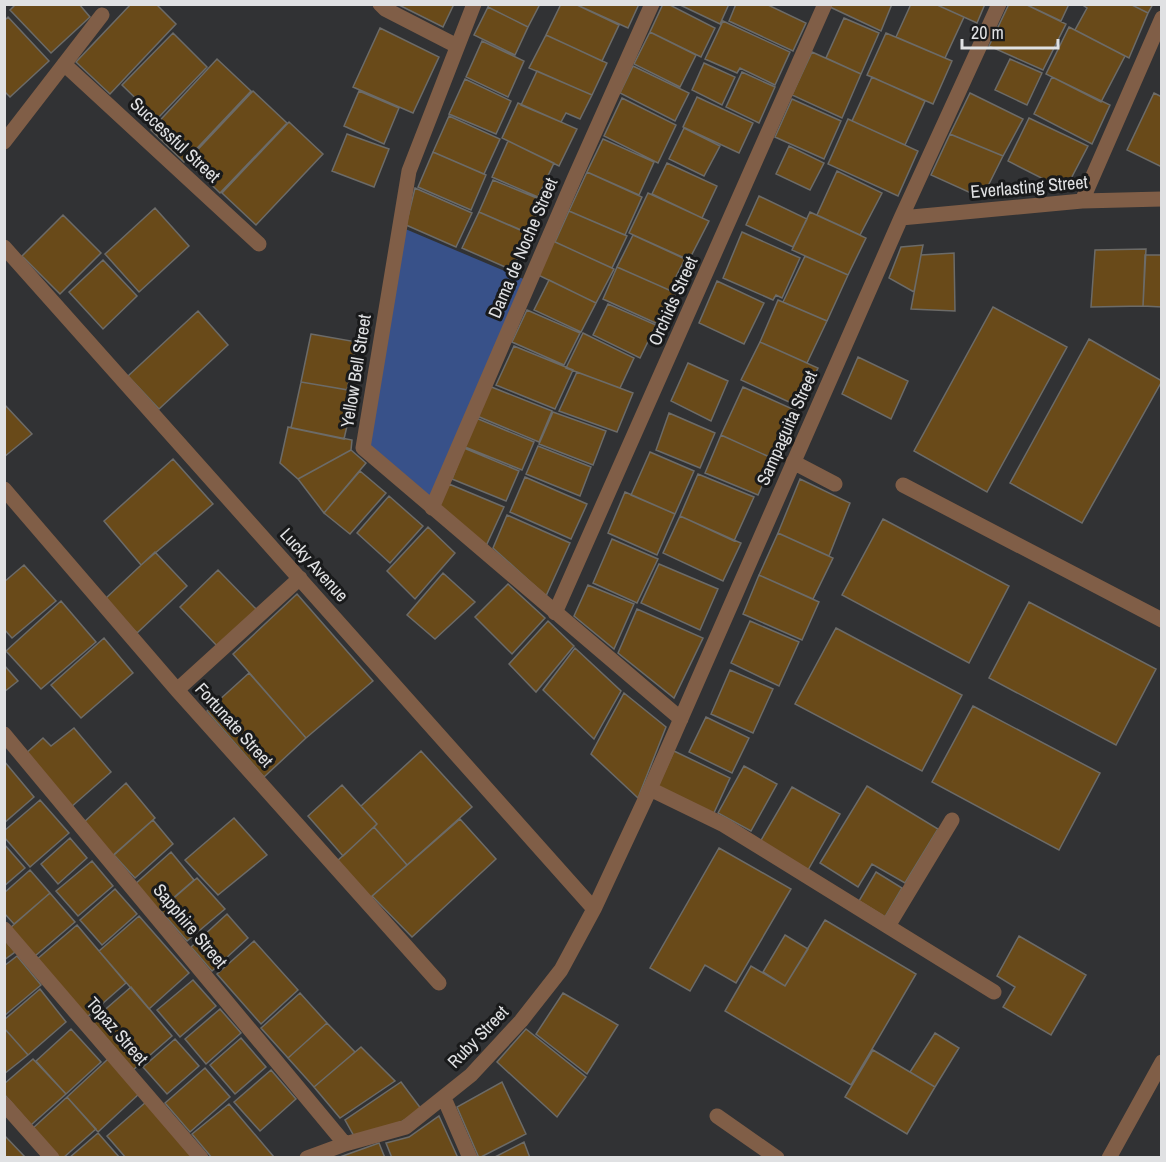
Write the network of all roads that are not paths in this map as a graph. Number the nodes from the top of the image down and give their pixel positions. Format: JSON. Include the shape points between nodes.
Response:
{"nodes":[{"id":1,"x":474,"y":4,"type":"edge"},
{"id":2,"x":652,"y":4,"type":"edge"},
{"id":3,"x":825,"y":4,"type":"edge"},
{"id":4,"x":999,"y":4,"type":"edge"},
{"id":5,"x":383,"y":7,"type":"edge"},
{"id":6,"x":102,"y":15,"type":"dead end"},
{"id":7,"x":1161,"y":18,"type":"edge"},
{"id":8,"x":458,"y":46,"type":"junction"},
{"id":9,"x":64,"y":64,"type":"junction"},
{"id":10,"x":4,"y":142,"type":"edge"},
{"id":11,"x":1161,"y":199,"type":"edge"},
{"id":12,"x":1082,"y":201,"type":"junction"},
{"id":13,"x":901,"y":218,"type":"junction"},
{"id":14,"x":259,"y":244,"type":"dead end"},
{"id":15,"x":4,"y":247,"type":"edge"},
{"id":16,"x":793,"y":462,"type":"junction"},
{"id":17,"x":835,"y":484,"type":"dead end"},
{"id":18,"x":903,"y":484,"type":"dead end"},
{"id":19,"x":4,"y":489,"type":"edge"},
{"id":20,"x":432,"y":508,"type":"junction"},
{"id":21,"x":300,"y":578,"type":"junction"},
{"id":22,"x":555,"y":614,"type":"junction"},
{"id":23,"x":1161,"y":620,"type":"edge"},
{"id":24,"x":177,"y":690,"type":"junction"},
{"id":25,"x":681,"y":719,"type":"junction"},
{"id":26,"x":4,"y":734,"type":"edge"},
{"id":27,"x":650,"y":789,"type":"junction"},
{"id":28,"x":952,"y":820,"type":"dead end"},
{"id":29,"x":612,"y":868,"type":"joint"},
{"id":30,"x":594,"y":909,"type":"junction"},
{"id":31,"x":888,"y":926,"type":"junction"},
{"id":32,"x":4,"y":929,"type":"edge"},
{"id":33,"x":439,"y":982,"type":"dead end"},
{"id":34,"x":994,"y":992,"type":"dead end"},
{"id":35,"x":1161,"y":1062,"type":"edge"},
{"id":36,"x":444,"y":1098,"type":"junction"},
{"id":37,"x":4,"y":1104,"type":"edge"},
{"id":38,"x":717,"y":1116,"type":"dead end"},
{"id":39,"x":345,"y":1144,"type":"junction"},
{"id":40,"x":52,"y":1158,"type":"edge"},
{"id":41,"x":201,"y":1158,"type":"edge"},
{"id":42,"x":307,"y":1158,"type":"edge"},
{"id":43,"x":470,"y":1158,"type":"edge"},
{"id":44,"x":777,"y":1158,"type":"edge"},
{"id":45,"x":1109,"y":1158,"type":"edge"}],
"edges":[{"from":1,"to":8,"type":"street","name":"Yellow Bell Street"},
{"from":2,"to":20,"type":"street","name":"Dama de Noche Street"},
{"from":3,"to":22,"type":"street","name":"Orchids Street"},
{"from":4,"to":13,"type":"street","name":"Sampaguita Street"},
{"from":5,"to":8,"type":"street"},
{"from":6,"to":9,"type":"street"},
{"from":7,"to":12,"type":"street"},
{"from":8,"to":20,"type":"street","name":"Yellow Bell Street","via":[[409,171],[363,448]]},
{"from":9,"to":10,"type":"street"},
{"from":9,"to":14,"type":"street","name":"Successful Street"},
{"from":11,"to":12,"type":"street","name":"Everlasting Street"},
{"from":12,"to":13,"type":"street","name":"Everlasting Street"},
{"from":13,"to":16,"type":"street","name":"Sampaguita Street"},
{"from":15,"to":21,"type":"street","name":"Lucky Avenue"},
{"from":16,"to":17,"type":"street"},
{"from":16,"to":25,"type":"street","name":"Sampaguita Street"},
{"from":18,"to":23,"type":"street"},
{"from":19,"to":24,"type":"street","name":"Fortunate Street"},
{"from":20,"to":22,"type":"street","name":"Yellow Bell Street"},
{"from":21,"to":24,"type":"street"},
{"from":21,"to":30,"type":"street","name":"Lucky Avenue"},
{"from":22,"to":25,"type":"street","name":"Yellow Bell Street"},
{"from":24,"to":33,"type":"street","name":"Fortunate Street"},
{"from":25,"to":27,"type":"street","name":"Sampaguita Street"},
{"from":26,"to":39,"type":"street","name":"Sapphire Street"},
{"from":27,"to":29,"type":"street","name":"Sampaguita Street"},
{"from":27,"to":31,"type":"street","via":[[724,825]]},
{"from":28,"to":31,"type":"street"},
{"from":29,"to":30,"type":"street","name":"Ruby Street"},
{"from":30,"to":36,"type":"street","name":"Ruby Street","via":[[561,970],[521,1021]]},
{"from":31,"to":34,"type":"street"},
{"from":32,"to":41,"type":"street","name":"Topaz Street"},
{"from":35,"to":45,"type":"street"},
{"from":36,"to":39,"type":"street","name":"Ruby Street","via":[[406,1127]]},
{"from":36,"to":43,"type":"street"},
{"from":37,"to":40,"type":"street"},
{"from":38,"to":44,"type":"street"},
{"from":39,"to":42,"type":"street","name":"Ruby Street"}]}
